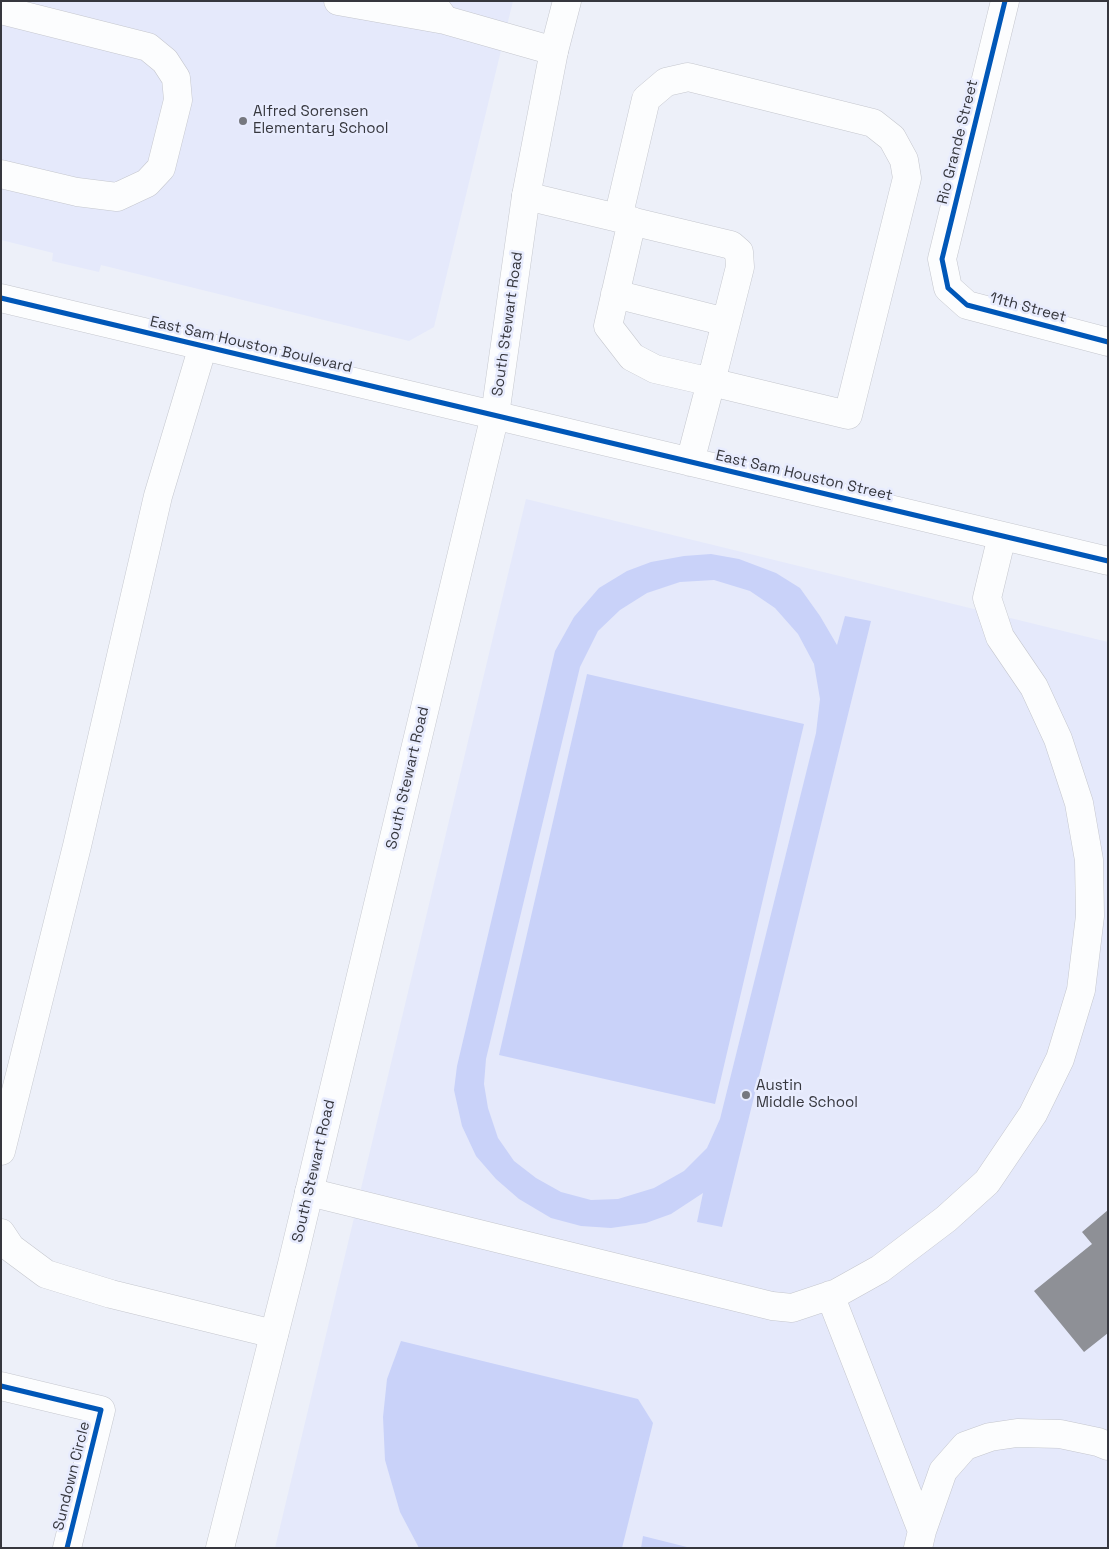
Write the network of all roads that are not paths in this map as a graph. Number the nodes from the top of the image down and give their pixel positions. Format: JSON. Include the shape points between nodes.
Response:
{"nodes":[{"id":1,"x":338,"y":1,"type":"edge"},
{"id":2,"x":567,"y":1,"type":"edge"},
{"id":3,"x":1005,"y":1,"type":"edge"},
{"id":4,"x":1,"y":10,"type":"edge"},
{"id":5,"x":438,"y":11,"type":"edge"},
{"id":6,"x":554,"y":51,"type":"junction"},
{"id":7,"x":1,"y":174,"type":"edge"},
{"id":8,"x":526,"y":196,"type":"junction"},
{"id":9,"x":625,"y":220,"type":"junction"},
{"id":10,"x":948,"y":288,"type":"joint"},
{"id":11,"x":615,"y":294,"type":"junction"},
{"id":12,"x":1,"y":298,"type":"edge"},
{"id":13,"x":726,"y":322,"type":"junction"},
{"id":14,"x":1108,"y":342,"type":"edge"},
{"id":15,"x":203,"y":346,"type":"junction"},
{"id":16,"x":711,"y":382,"type":"junction"},
{"id":17,"x":495,"y":415,"type":"junction"},
{"id":18,"x":690,"y":462,"type":"junction"},
{"id":19,"x":1002,"y":536,"type":"junction"},
{"id":20,"x":1108,"y":561,"type":"edge"},
{"id":21,"x":1,"y":1151,"type":"edge"},
{"id":22,"x":309,"y":1192,"type":"junction"},
{"id":23,"x":1,"y":1233,"type":"edge"},
{"id":24,"x":830,"y":1295,"type":"junction"},
{"id":25,"x":274,"y":1334,"type":"junction"},
{"id":26,"x":1,"y":1386,"type":"edge"},
{"id":27,"x":1108,"y":1446,"type":"edge"},
{"id":28,"x":920,"y":1539,"type":"edge"},
{"id":29,"x":67,"y":1548,"type":"edge"},
{"id":30,"x":220,"y":1548,"type":"edge"}],
"edges":[{"from":1,"to":5,"type":"street"},
{"from":2,"to":6,"type":"street","name":"South Stewart Road"},
{"from":3,"to":10,"type":"street","name":"Rio Grande Street","via":[[942,259]]},
{"from":4,"to":7,"type":"street","via":[[148,47],[165,61],[176,78],[178,100],[161,168],[147,183],[117,197],[77,192]]},
{"from":5,"to":6,"type":"street"},
{"from":6,"to":8,"type":"street","name":"South Stewart Road"},
{"from":8,"to":9,"type":"street"},
{"from":8,"to":17,"type":"street","name":"South Stewart Road"},
{"from":9,"to":11,"type":"street"},
{"from":9,"to":13,"type":"street","via":[[731,245],[739,252],[740,267]]},
{"from":9,"to":16,"type":"street","via":[[646,99],[666,82],[688,77],[873,123],[892,138],[904,160],[907,178],[848,415]]},
{"from":10,"to":14,"type":"street","name":"11th Street","via":[[967,305]]},
{"from":11,"to":13,"type":"street"},
{"from":11,"to":16,"type":"street","via":[[608,326],[632,357],[655,369]]},
{"from":12,"to":15,"type":"street","name":"East Sam Houston Boulevard"},
{"from":13,"to":16,"type":"street"},
{"from":15,"to":17,"type":"street","name":"East Sam Houston Boulevard"},
{"from":15,"to":21,"type":"street","via":[[158,496],[77,846]]},
{"from":16,"to":18,"type":"street"},
{"from":17,"to":18,"type":"street","name":"East Sam Houston Street"},
{"from":17,"to":22,"type":"street","name":"South Stewart Road"},
{"from":18,"to":19,"type":"street","name":"East Sam Houston Street"},
{"from":19,"to":20,"type":"street","name":"East Sam Houston Street"},
{"from":19,"to":24,"type":"street","via":[[987,598],[1000,637],[1034,687],[1058,739],[1079,803],[1089,860],[1090,916],[1081,990],[1060,1059],[1033,1114],[987,1182],[946,1219],[880,1269]]},
{"from":22,"to":24,"type":"street","via":[[772,1306],[792,1308]]},
{"from":22,"to":25,"type":"street","name":"South Stewart Road"},
{"from":23,"to":25,"type":"street","via":[[11,1248],[46,1274],[111,1294]]},
{"from":24,"to":28,"type":"street"},
{"from":25,"to":30,"type":"street","name":"South Stewart Road"},
{"from":26,"to":29,"type":"street","name":"Sundown Circle","via":[[101,1410]]},
{"from":27,"to":28,"type":"street","via":[[1060,1434],[1018,1433],[990,1437],[965,1446],[943,1470]]}]}
